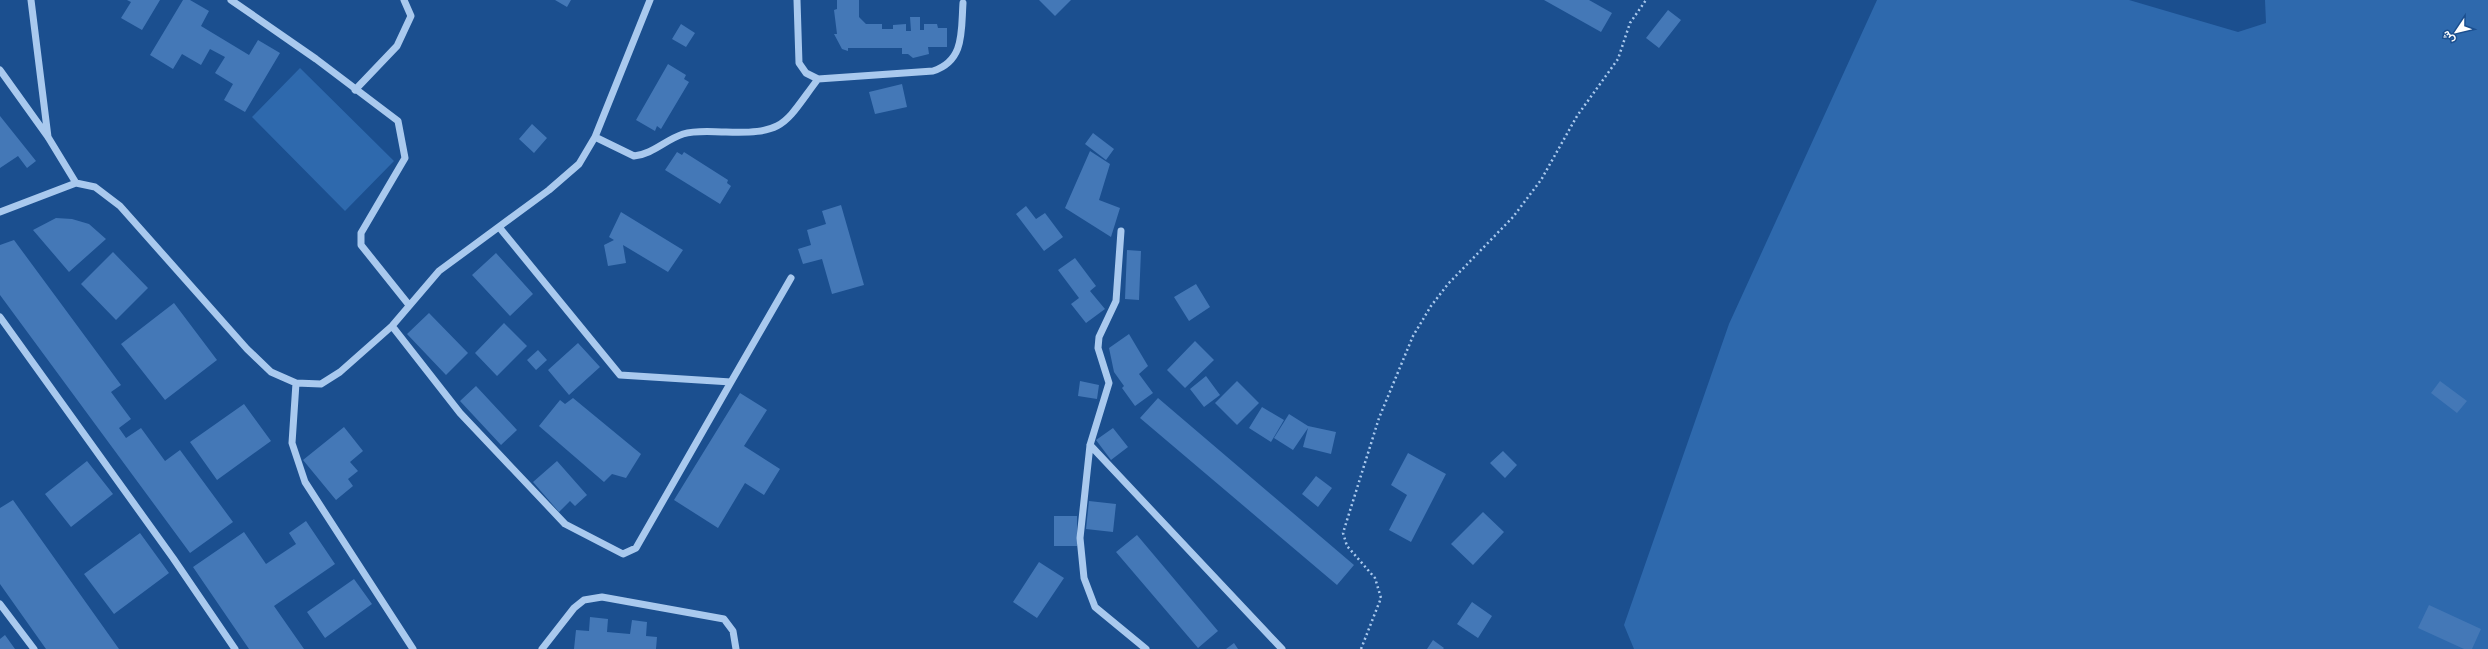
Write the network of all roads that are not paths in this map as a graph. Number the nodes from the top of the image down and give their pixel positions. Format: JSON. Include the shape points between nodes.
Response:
{"nodes":[{"id":1,"x":31,"y":0,"type":"edge"},
{"id":2,"x":231,"y":0,"type":"edge"},
{"id":3,"x":404,"y":0,"type":"edge"},
{"id":4,"x":650,"y":0,"type":"edge"},
{"id":5,"x":797,"y":0,"type":"edge"},
{"id":6,"x":963,"y":3,"type":"dead end"},
{"id":7,"x":0,"y":70,"type":"edge"},
{"id":8,"x":818,"y":79,"type":"junction"},
{"id":9,"x":356,"y":90,"type":"junction"},
{"id":10,"x":48,"y":137,"type":"junction"},
{"id":11,"x":595,"y":137,"type":"junction"},
{"id":12,"x":76,"y":183,"type":"junction"},
{"id":13,"x":0,"y":212,"type":"edge"},
{"id":14,"x":498,"y":227,"type":"junction"},
{"id":15,"x":1121,"y":231,"type":"dead end"},
{"id":16,"x":791,"y":278,"type":"dead end"},
{"id":17,"x":409,"y":306,"type":"junction"},
{"id":18,"x":0,"y":317,"type":"edge"},
{"id":19,"x":392,"y":326,"type":"junction"},
{"id":20,"x":731,"y":382,"type":"junction"},
{"id":21,"x":296,"y":383,"type":"junction"},
{"id":22,"x":1090,"y":445,"type":"junction"},
{"id":23,"x":0,"y":604,"type":"edge"},
{"id":24,"x":34,"y":649,"type":"edge"},
{"id":25,"x":235,"y":649,"type":"edge"},
{"id":26,"x":413,"y":649,"type":"edge"},
{"id":27,"x":542,"y":649,"type":"edge"},
{"id":28,"x":736,"y":649,"type":"edge"},
{"id":29,"x":1146,"y":649,"type":"edge"},
{"id":30,"x":1282,"y":649,"type":"edge"}],
"edges":[{"from":1,"to":10,"type":"street"},
{"from":2,"to":9,"type":"street"},
{"from":3,"to":9,"type":"street","via":[[411,16],[397,46]]},
{"from":4,"to":11,"type":"street"},
{"from":5,"to":8,"type":"street","via":[[799,63],[806,73]]},
{"from":6,"to":8,"type":"street","via":[[959,45],[955,57],[946,67],[933,71]]},
{"from":7,"to":10,"type":"street"},
{"from":8,"to":11,"type":"street","via":[[786,121],[773,130],[759,133],[703,131],[683,134],[655,150],[634,156]]},
{"from":9,"to":17,"type":"street","via":[[398,121],[405,158],[360,233],[361,245]]},
{"from":10,"to":12,"type":"street"},
{"from":11,"to":14,"type":"street","via":[[579,164],[549,190]]},
{"from":12,"to":13,"type":"street"},
{"from":12,"to":21,"type":"street","via":[[95,187],[120,206],[247,349],[271,372]]},
{"from":14,"to":17,"type":"street","via":[[439,271]]},
{"from":14,"to":20,"type":"street","via":[[620,375]]},
{"from":15,"to":22,"type":"street","via":[[1116,301],[1099,337],[1098,348],[1109,383]]},
{"from":16,"to":20,"type":"street"},
{"from":17,"to":19,"type":"street"},
{"from":18,"to":25,"type":"street"},
{"from":19,"to":20,"type":"street","via":[[460,413],[565,524],[623,554],[636,548]]},
{"from":19,"to":21,"type":"street","via":[[340,372],[321,384]]},
{"from":21,"to":26,"type":"street","via":[[292,443],[305,482]]},
{"from":22,"to":29,"type":"street","via":[[1080,538],[1084,578],[1095,607]]},
{"from":22,"to":30,"type":"street"},
{"from":23,"to":24,"type":"street"},
{"from":27,"to":28,"type":"street","via":[[574,608],[584,600],[602,597],[724,620],[733,631]]}]}
